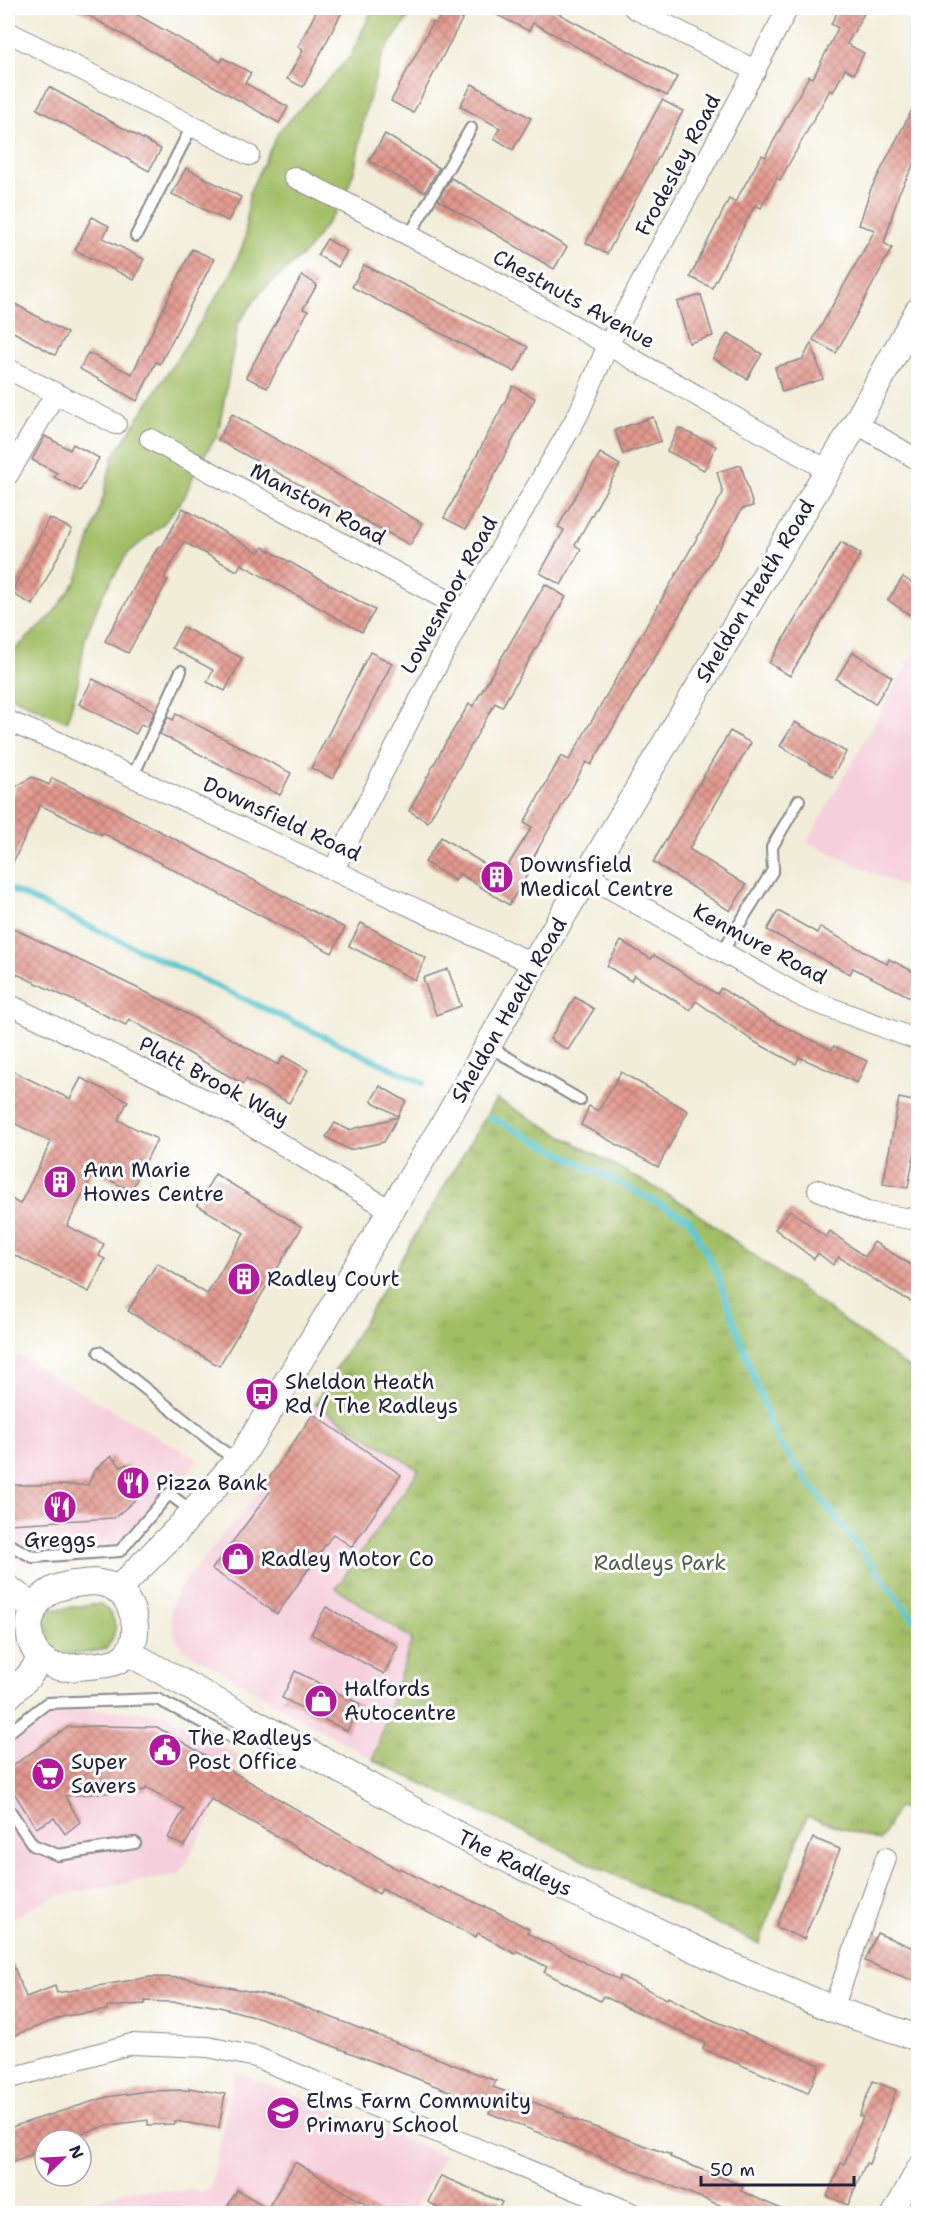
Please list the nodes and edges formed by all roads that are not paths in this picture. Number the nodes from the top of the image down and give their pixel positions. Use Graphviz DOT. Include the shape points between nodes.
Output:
graph roads {
  1 [pos="634,8"];
  2 [pos="788,8"];
  3 [pos="8,32"];
  4 [pos="756,71"];
  5 [pos="192,126"];
  6 [pos="471,128"];
  7 [pos="249,155"];
  8 [pos="294,177"];
  9 [pos="136,236"];
  10 [pos="409,236"];
  11 [pos="918,311"];
  12 [pos="608,345"];
  13 [pos="8,369"];
  14 [pos="55,394"];
  15 [pos="856,423"];
  16 [pos="116,424"];
  17 [pos="150,439"];
  18 [pos="918,460"];
  19 [pos="827,470"];
  20 [pos="8,475"];
  21 [pos="465,610"];
  22 [pos="181,671"];
  23 [pos="8,722"];
  24 [pos="133,776"];
  25 [pos="799,801"];
  26 [pos="333,869"];
  27 [pos="586,875"];
  28 [pos="722,952"];
  29 [pos="534,964"];
  30 [pos="8,1004"];
  31 [pos="918,1040"];
  32 [pos="488,1046"];
  33 [pos="580,1100"];
  34 [pos="818,1190"];
  35 [pos="392,1211"];
  36 [pos="918,1220"];
  37 [pos="99,1352"];
  38 [pos="236,1462"];
  39 [pos="192,1511"];
  40 [pos="8,1544"];
  41 [pos="8,1588"];
  42 [pos="117,1590"];
  43 [pos="34,1608"];
  44 [pos="129,1653"];
  45 [pos="40,1659"];
  46 [pos="8,1696"];
  47 [pos="266,1727"];
  48 [pos="8,1733"];
  49 [pos="8,1808"];
  50 [pos="135,1843"];
  51 [pos="886,1858"];
  52 [pos="833,2009"];
  53 [pos="918,2038"];
  54 [pos="8,2079"];
  55 [pos="918,2166"];
  56 [pos="634,2214"];
  57 [pos="892,2214"];
  1 -- 4 [label="street"];
  2 -- 4 [label="street, Frodesley Road"];
  3 -- 5 [label="street"];
  4 -- 12 [label="street, Frodesley Road"];
  5 -- 7 [label="street"];
  5 -- 9 [label="lane"];
  6 -- 10 [label="lane"];
  8 -- 10 [label="street, Chestnuts Avenue"];
  10 -- 12 [label="street, Chestnuts Avenue"];
  11 -- 15 [label="street, Sheldon Heath Road"];
  12 -- 19 [label="street, Chestnuts Avenue"];
  12 -- 21 [label="street, Lowesmoor Road" via="578,415"];
  13 -- 14 [label="street"];
  14 -- 16 [label="street"];
  14 -- 20 [label="street"];
  15 -- 18 [label="street"];
  15 -- 19 [label="street, Sheldon Heath Road"];
  17 -- 21 [label="street, Manston Road"];
  19 -- 27 [label="street, Sheldon Heath Road"];
  21 -- 26 [label="street, Lowesmoor Road"];
  22 -- 24 [label="lane"];
  23 -- 24 [label="street, Downsfield Road"];
  24 -- 26 [label="street, Downsfield Road"];
  25 -- 28 [label="lane" via="772,846 773,870"];
  26 -- 29 [label="street, Downsfield Road"];
  27 -- 28 [label="street, Kenmure Road"];
  27 -- 29 [label="street, Sheldon Heath Road"];
  28 -- 31 [label="street, Kenmure Road" via="804,998"];
  29 -- 32 [label="street, Sheldon Heath Road"];
  30 -- 35 [label="street, Platt Brook Way" via="220,1107"];
  32 -- 33 [label="lane"];
  32 -- 35 [label="street, Sheldon Heath Road"];
  34 -- 36 [label="street" via="867,1212"];
  35 -- 38 [label="street, Sheldon Heath Road"];
  37 -- 38 [label="lane"];
  38 -- 39 [label="street, Sheldon Heath Road"];
  39 -- 40 [label="lane" via="169,1494 120,1551 33,1557"];
  39 -- 42 [label="street, Sheldon Heath Road"];
  41 -- 43 [label="street"];
  42 -- 43 [label="street" via="103,1584 82,1583 52,1590"];
  42 -- 44 [label="street" via="127,1601 135,1622"];
  43 -- 45 [label="street" via="29,1634"];
  44 -- 45 [label="street" via="112,1663 73,1668 58,1668"];
  44 -- 47 [label="street, The Radleys"];
  45 -- 46 [label="street"];
  47 -- 48 [label="lane" via="248,1738 231,1737 157,1699 68,1701 47,1703"];
  47 -- 52 [label="street, The Radleys" via="469,1840 738,1969"];
  49 -- 50 [label="lane" via="33,1845 58,1856"];
  51 -- 52 [label="street"];
  52 -- 53 [label="street, The Radleys"];
  54 -- 56 [label="street" via="130,2044 208,2047 256,2057"];
  55 -- 57 [label="street"];
}
